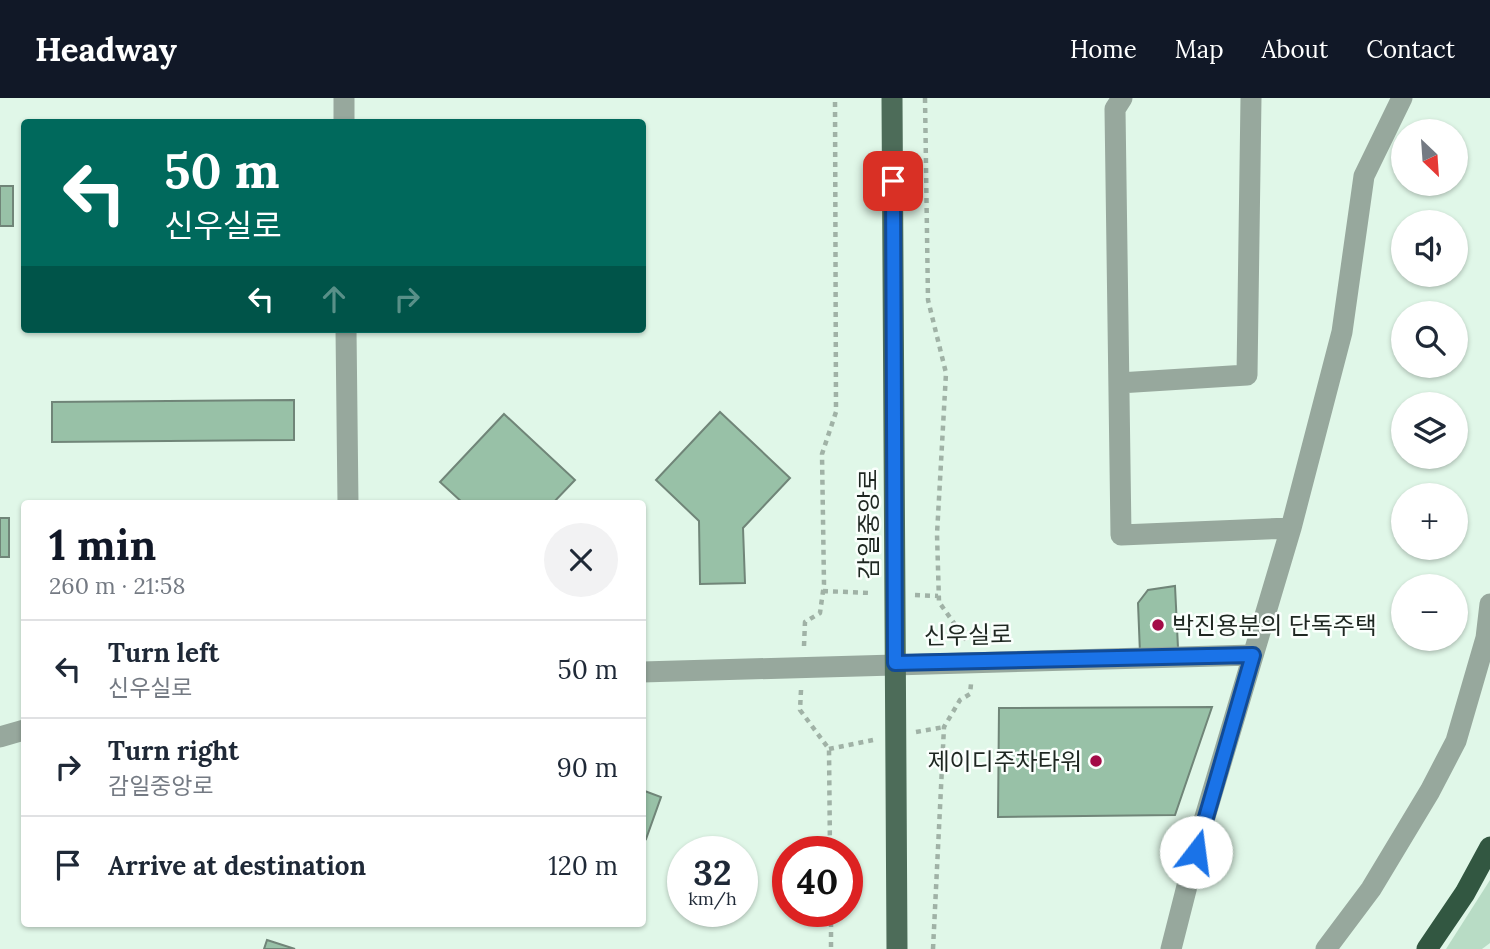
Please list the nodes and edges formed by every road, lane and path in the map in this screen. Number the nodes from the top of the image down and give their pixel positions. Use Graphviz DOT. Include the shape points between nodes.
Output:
graph roads {
  1 [pos="344,98"];
  2 [pos="835,98"];
  3 [pos="892,98"];
  4 [pos="925,98"];
  5 [pos="1122,98"];
  6 [pos="1251,98"];
  7 [pos="1402,98"];
  8 [pos="344,119"];
  9 [pos="346,333"];
  10 [pos="1119,383"];
  11 [pos="348,500"];
  12 [pos="1291,527"];
  13 [pos="1490,604"];
  14 [pos="1253,655"];
  15 [pos="972,661"];
  16 [pos="895,663"];
  17 [pos="803,666"];
  18 [pos="646,671"];
  19 [pos="21,731"];
  20 [pos="0,737"];
  21 [pos="830,836"];
  22 [pos="1490,847"];
  23 [pos="831,927"];
  24 [pos="831,949"];
  25 [pos="897,949"];
  26 [pos="933,949"];
  27 [pos="1171,949"];
  28 [pos="1326,949"];
  29 [pos="1427,949"];
  1 -- 8 [label="street"];
  2 -- 17 [label="path" via="836,412 822,454 822,602 820,613 806,622"];
  3 -- 16 [label="main road, 감일중앙로"];
  4 -- 15 [label="path" via="928,300 946,373 937,534 939,602 973,647"];
  5 -- 10 [label="street" via="1115,108"];
  6 -- 10 [label="street" via="1247,375"];
  7 -- 12 [label="street" via="1364,176 1342,332"];
  9 -- 11 [label="street"];
  10 -- 12 [label="street" via="1121,535"];
  12 -- 14 [label="street"];
  13 -- 28 [label="street" via="1486,638 1456,741 1371,889"];
  14 -- 15 [label="street, 신우실로"];
  14 -- 27 [label="street"];
  15 -- 16 [label="street, 신우실로"];
  15 -- 26 [label="path" via="970,694 960,700 944,727"];
  16 -- 17 [label="street, 신우실로"];
  16 -- 25 [label="main road, 감일중앙로"];
  17 -- 18 [label="street, 신우실로"];
  17 -- 21 [label="path" via="800,710 829,749"];
  19 -- 20 [label="street"];
  22 -- 29 [label="highway"];
  23 -- 24 [label="path"];
}
